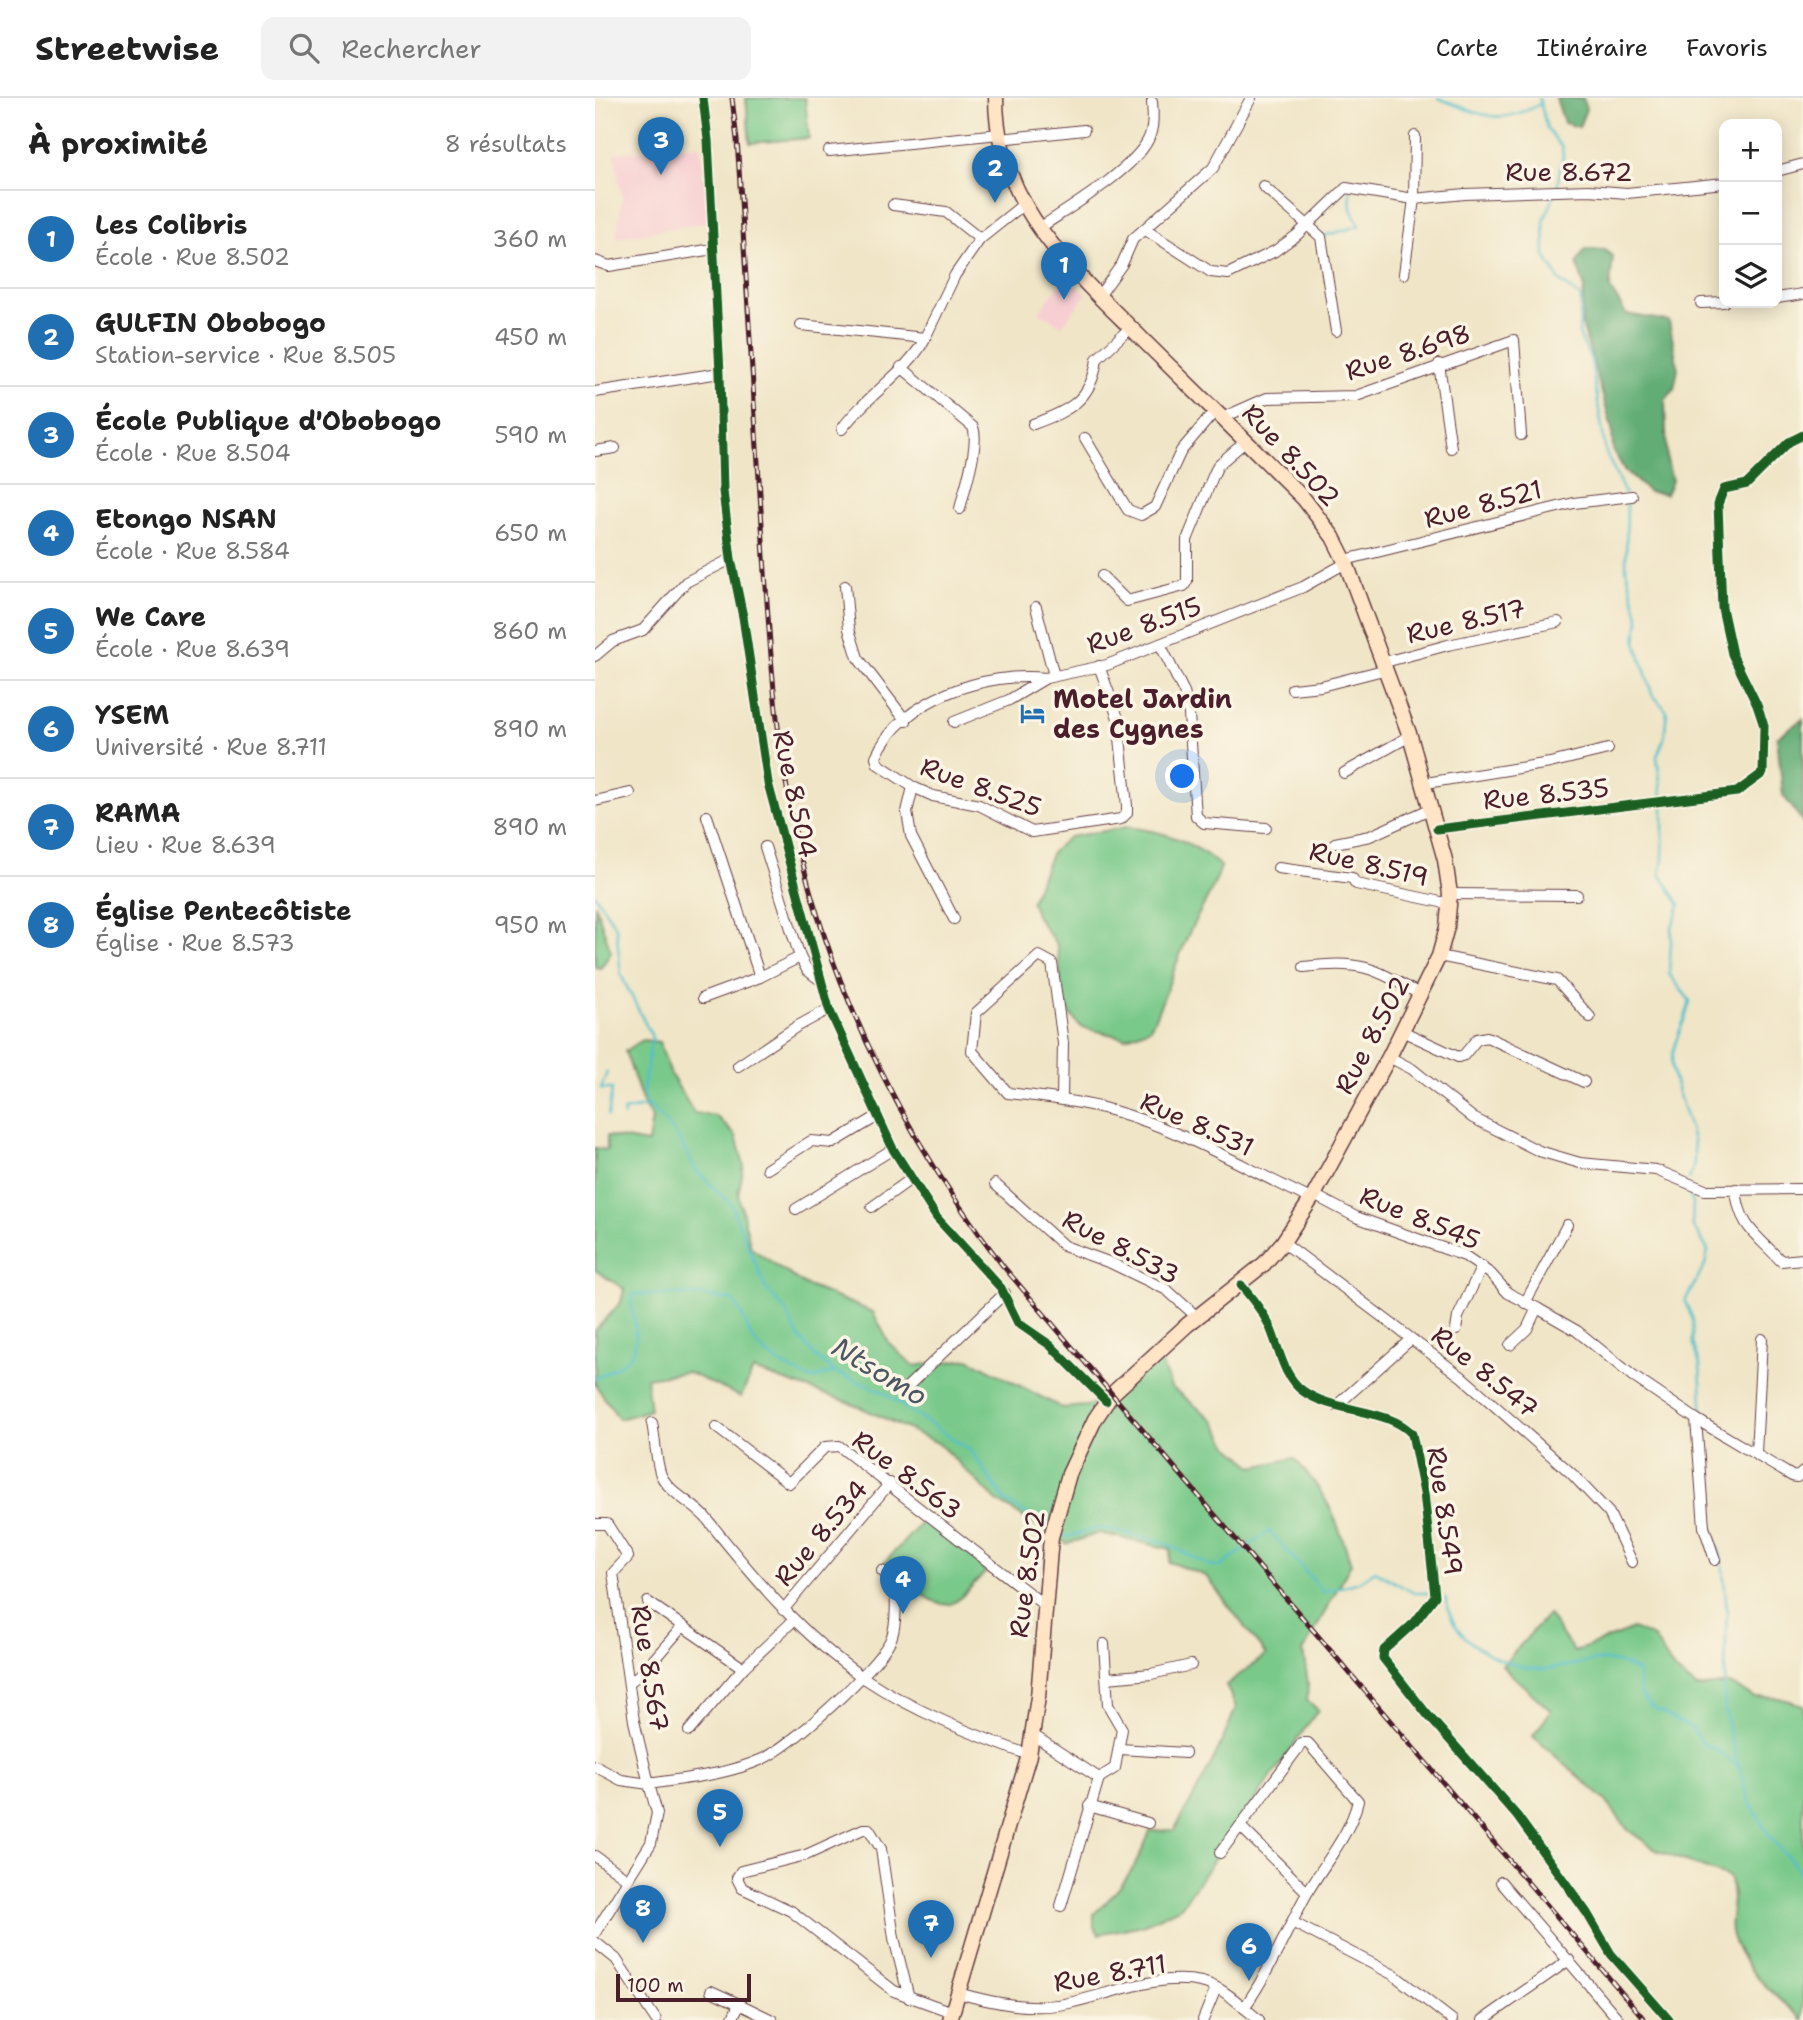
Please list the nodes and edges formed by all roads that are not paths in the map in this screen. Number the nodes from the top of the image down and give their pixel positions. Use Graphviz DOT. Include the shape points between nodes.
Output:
graph roads {
  1 [pos="703,98"];
  2 [pos="996,98"];
  3 [pos="1251,98"];
  4 [pos="1152,102"];
  5 [pos="1084,130"];
  6 [pos="1415,136"];
  7 [pos="1000,137"];
  8 [pos="829,151"];
  9 [pos="1803,164"];
  10 [pos="1782,170"];
  11 [pos="1719,184"];
  12 [pos="1263,186"];
  13 [pos="1414,199"];
  14 [pos="1024,204"];
  15 [pos="893,205"];
  16 [pos="1307,225"];
  17 [pos="1041,227"];
  18 [pos="1143,229"];
  19 [pos="981,239"];
  20 [pos="713,249"];
  21 [pos="595,261"];
  22 [pos="1404,274"];
  23 [pos="1803,294"];
  24 [pos="1099,296"];
  25 [pos="1782,297"];
  26 [pos="1719,302"];
  27 [pos="1701,303"];
  28 [pos="801,325"];
  29 [pos="1131,327"];
  30 [pos="1336,331"];
  31 [pos="925,338"];
  32 [pos="1439,364"];
  33 [pos="901,367"];
  34 [pos="720,373"];
  35 [pos="595,392"];
  36 [pos="1219,414"];
  37 [pos="1033,424"];
  38 [pos="842,429"];
  39 [pos="1521,435"];
  40 [pos="1803,435"];
  41 [pos="1084,438"];
  42 [pos="1246,441"];
  43 [pos="615,448"];
  44 [pos="1451,448"];
  45 [pos="595,451"];
  46 [pos="1632,496"];
  47 [pos="960,509"];
  48 [pos="730,559"];
  49 [pos="1345,562"];
  50 [pos="1102,576"];
  51 [pos="845,586"];
  52 [pos="1036,607"];
  53 [pos="1558,622"];
  54 [pos="1160,644"];
  55 [pos="595,656"];
  56 [pos="1100,666"];
  57 [pos="1386,666"];
  58 [pos="1050,677"];
  59 [pos="1292,689"];
  60 [pos="906,721"];
  61 [pos="954,722"];
  62 [pos="1410,736"];
  63 [pos="1608,749"];
  64 [pos="1344,774"];
  65 [pos="1426,783"];
  66 [pos="913,787"];
  67 [pos="630,793"];
  68 [pos="595,801"];
  69 [pos="1432,808"];
  70 [pos="707,816"];
  71 [pos="1266,828"];
  72 [pos="1437,829"];
  73 [pos="1335,842"];
  74 [pos="765,847"];
  75 [pos="1278,868"];
  76 [pos="1577,895"];
  77 [pos="1450,899"];
  78 [pos="954,919"];
  79 [pos="800,957"];
  80 [pos="1440,957"];
  81 [pos="1304,968"];
  82 [pos="760,977"];
  83 [pos="821,981"];
  84 [pos="1421,995"];
  85 [pos="703,998"];
  86 [pos="829,1009"];
  87 [pos="1590,1017"];
  88 [pos="1402,1031"];
  89 [pos="1389,1056"];
  90 [pos="738,1066"];
  91 [pos="1584,1082"];
  92 [pos="1062,1098"];
  93 [pos="878,1116"];
  94 [pos="893,1149"];
  95 [pos="767,1169"];
  96 [pos="911,1179"];
  97 [pos="995,1184"];
  98 [pos="1736,1189"];
  99 [pos="1803,1189"];
  100 [pos="1313,1197"];
  101 [pos="872,1207"];
  102 [pos="796,1209"];
  103 [pos="1567,1225"];
  104 [pos="1283,1242"];
  105 [pos="1803,1259"];
  106 [pos="1482,1266"];
  107 [pos="1241,1285"];
  108 [pos="1005,1293"];
  109 [pos="1525,1303"];
  110 [pos="1537,1308"];
  111 [pos="1197,1317"];
  112 [pos="1456,1330"];
  113 [pos="1411,1339"];
  114 [pos="1762,1339"];
  115 [pos="1510,1345"];
  116 [pos="904,1390"];
  117 [pos="1106,1401"];
  118 [pos="1336,1406"];
  119 [pos="1696,1419"];
  120 [pos="652,1423"];
  121 [pos="716,1427"];
  122 [pos="1756,1453"];
  123 [pos="1803,1472"];
  124 [pos="890,1483"];
  125 [pos="595,1524"];
  126 [pos="1715,1560"];
  127 [pos="1632,1562"];
  128 [pos="882,1571"];
  129 [pos="647,1602"];
  130 [pos="1044,1605"];
  131 [pos="783,1609"];
  132 [pos="794,1620"];
  133 [pos="683,1626"];
  134 [pos="1104,1644"];
  135 [pos="1191,1665"];
  136 [pos="743,1668"];
  137 [pos="863,1677"];
  138 [pos="1107,1678"];
  139 [pos="631,1681"];
  140 [pos="689,1731"];
  141 [pos="1033,1735"];
  142 [pos="1120,1749"];
  143 [pos="1185,1753"];
  144 [pos="1029,1755"];
  145 [pos="595,1766"];
  146 [pos="1099,1778"];
  147 [pos="649,1784"];
  148 [pos="1089,1807"];
  149 [pos="1148,1823"];
  150 [pos="1240,1826"];
  151 [pos="1220,1853"];
  152 [pos="595,1856"];
  153 [pos="627,1879"];
  154 [pos="1501,1882"];
  155 [pos="1307,1892"];
  156 [pos="1061,1906"];
  157 [pos="1292,1922"];
  158 [pos="595,1933"];
  159 [pos="595,1942"];
  160 [pos="1569,1961"];
  161 [pos="1216,1988"];
  162 [pos="711,1992"];
  163 [pos="958,1993"];
  164 [pos="909,1998"];
  165 [pos="739,2004"];
  166 [pos="1244,2008"];
  167 [pos="951,2016"];
  168 [pos="656,2020"];
  169 [pos="732,2020"];
  170 [pos="772,2020"];
  171 [pos="1203,2020"];
  172 [pos="1259,2020"];
  173 [pos="1452,2020"];
  174 [pos="1483,2020"];
  175 [pos="1619,2020"];
  176 [pos="1669,2020"];
  1 -- 20 [label="street, Rue 8.504"];
  2 -- 7 [label="main road, Rue 8.502"];
  3 -- 18 [label="street" via="1213,168"];
  4 -- 17 [label="street" via="1148,141 1101,186"];
  5 -- 7 [label="street"];
  6 -- 13 [label="street"];
  7 -- 8 [label="street"];
  7 -- 14 [label="main road, Rue 8.502"];
  9 -- 10 [label="street"];
  11 -- 13 [label="street, Rue 8.672" via="1627,193 1589,190"];
  12 -- 16 [label="street, Rue 8.698"];
  13 -- 16 [label="street, Rue 8.672" via="1346,188"];
  13 -- 22 [label="street"];
  14 -- 17 [label="main road, Rue 8.502"];
  14 -- 19 [label="street"];
  15 -- 19 [label="street" via="946,212"];
  16 -- 18 [label="street" via="1275,251 1222,274 1211,272"];
  16 -- 30 [label="street, Rue 8.698" via="1321,237"];
  17 -- 24 [label="main road, Rue 8.502"];
  18 -- 24 [label="street"];
  19 -- 31 [label="street" via="955,275"];
  20 -- 21 [label="street" via="622,265"];
  20 -- 34 [label="street, Rue 8.504"];
  23 -- 25 [label="street"];
  24 -- 29 [label="main road, Rue 8.502"];
  26 -- 27 [label="street"];
  28 -- 31 [label="street"];
  29 -- 36 [label="main road, Rue 8.502"];
  29 -- 37 [label="street" via="1097,359 1095,380 1067,411"];
  31 -- 33 [label="street"];
  32 -- 36 [label="street, Rue 8.698" via="1356,396 1267,398"];
  32 -- 39 [label="street, Rue 8.698" via="1514,340"];
  32 -- 44 [label="street"];
  33 -- 38 [label="street" via="859,406"];
  33 -- 47 [label="street" via="973,427 975,438"];
  34 -- 35 [label="street"];
  34 -- 48 [label="street, Rue 8.504"];
  36 -- 41 [label="street" via="1181,451 1155,507 1141,515 1128,509"];
  36 -- 42 [label="main road, Rue 8.502"];
  40 -- 72 [label="street, Rue 8.535" via="1768,460 1747,484 1724,489 1718,503 1722,608 1732,654 1764,726 1763,773 1737,792"];
  42 -- 49 [label="main road, Rue 8.502" via="1304,499 1333,537"];
  42 -- 50 [label="street" via="1218,465 1187,540 1184,586 1127,601"];
  43 -- 45 [label="street"];
  46 -- 49 [label="street, Rue 8.521" via="1574,503"];
  48 -- 55 [label="street" via="686,582 643,630 613,641"];
  48 -- 83 [label="street, Rue 8.504" via="768,783"];
  49 -- 54 [label="street, Rue 8.515" via="1303,587"];
  49 -- 57 [label="main road, Rue 8.502"];
  51 -- 60 [label="street" via="857,658"];
  52 -- 58 [label="street"];
  53 -- 57 [label="street, Rue 8.517" via="1448,645"];
  54 -- 56 [label="street, Rue 8.515"];
  54 -- 71 [label="street" via="1184,692 1189,714 1196,816 1204,823"];
  56 -- 58 [label="street, Rue 8.515"];
  56 -- 66 [label="street, Rue 8.525" via="1118,718 1127,806 1121,819 1032,832 979,805"];
  57 -- 59 [label="street" via="1321,686"];
  57 -- 62 [label="main road, Rue 8.502"];
  58 -- 60 [label="street, Rue 8.525" via="1007,677 970,686 934,698"];
  58 -- 61 [label="street, Rue 8.515"];
  60 -- 66 [label="street, Rue 8.525" via="876,757 878,764"];
  62 -- 64 [label="street"];
  62 -- 65 [label="main road, Rue 8.502"];
  63 -- 65 [label="street"];
  65 -- 69 [label="main road, Rue 8.502"];
  66 -- 78 [label="street" via="907,812 911,836"];
  67 -- 68 [label="street"];
  69 -- 72 [label="main road, Rue 8.502"];
  69 -- 73 [label="street" via="1370,836"];
  70 -- 82 [label="street"];
  72 -- 77 [label="main road, Rue 8.502"];
  74 -- 79 [label="street"];
  75 -- 77 [label="street, Rue 8.519"];
  76 -- 77 [label="street, Rue 8.519"];
  77 -- 80 [label="main road, Rue 8.502"];
  79 -- 82 [label="street"];
  79 -- 83 [label="street"];
  80 -- 84 [label="main road, Rue 8.502"];
  80 -- 87 [label="street" via="1557,980"];
  81 -- 84 [label="street" via="1359,964"];
  82 -- 85 [label="street"];
  83 -- 86 [label="street, Rue 8.504"];
  84 -- 88 [label="main road, Rue 8.502"];
  86 -- 90 [label="street"];
  86 -- 93 [label="street, Rue 8.504"];
  88 -- 89 [label="main road, Rue 8.502"];
  88 -- 91 [label="street" via="1458,1057 1477,1039 1487,1037"];
  89 -- 98 [label="street" via="1473,1118 1539,1151 1580,1163 1670,1174 1705,1189"];
  89 -- 100 [label="main road, Rue 8.502"];
  92 -- 92 [label="street, Rue 8.531" via="1063,1043 1052,963 1039,956 977,1013 972,1051 1008,1093"];
  92 -- 100 [label="street, Rue 8.531" via="1116,1111"];
  93 -- 94 [label="street, Rue 8.504"];
  93 -- 95 [label="street" via="833,1143 811,1141"];
  94 -- 96 [label="street, Rue 8.504"];
  94 -- 102 [label="street"];
  96 -- 101 [label="street"];
  96 -- 108 [label="street, Rue 8.504" via="937,1218"];
  97 -- 111 [label="street, Rue 8.533" via="1064,1246 1167,1290"];
  98 -- 99 [label="street"];
  98 -- 105 [label="street" via="1744,1222 1781,1261"];
  100 -- 104 [label="main road, Rue 8.502"];
  100 -- 106 [label="street, Rue 8.545"];
  103 -- 109 [label="street"];
  104 -- 107 [label="main road, Rue 8.502"];
  104 -- 113 [label="street, Rue 8.547"];
  106 -- 109 [label="street, Rue 8.545" via="1508,1293"];
  106 -- 112 [label="street"];
  107 -- 111 [label="main road, Rue 8.502"];
  107 -- 118 [label="street, Rue 8.549" via="1269,1325 1289,1376 1308,1394"];
  108 -- 116 [label="street"];
  108 -- 117 [label="street, Rue 8.504" via="1018,1323 1050,1345"];
  109 -- 110 [label="street, Rue 8.545"];
  110 -- 115 [label="street" via="1527,1329"];
  110 -- 119 [label="street, Rue 8.545" via="1577,1331"];
  111 -- 117 [label="main road, Rue 8.502"];
  113 -- 118 [label="street"];
  113 -- 127 [label="street, Rue 8.547" via="1462,1377 1571,1473 1609,1513"];
  114 -- 122 [label="street"];
  117 -- 130 [label="main road, Rue 8.502" via="1069,1474 1051,1537"];
  118 -- 176 [label="street, Rue 8.549" via="1399,1423 1412,1434 1436,1586 1432,1603 1384,1650 1390,1671 1517,1816 1611,1954"];
  119 -- 122 [label="street, Rue 8.545"];
  119 -- 126 [label="street" via="1704,1527"];
  120 -- 131 [label="street" via="664,1481 706,1517"];
  121 -- 124 [label="street, Rue 8.563" via="789,1483 832,1445"];
  122 -- 123 [label="street, Rue 8.545" via="1791,1476"];
  124 -- 130 [label="street, Rue 8.563"];
  124 -- 131 [label="street, Rue 8.534"];
  125 -- 139 [label="street, Rue 8.567" via="607,1524 628,1557 613,1573"];
  128 -- 137 [label="street" via="895,1582 891,1636"];
  129 -- 133 [label="street"];
  130 -- 141 [label="main road, Rue 8.502"];
  131 -- 132 [label="street"];
  132 -- 136 [label="street"];
  132 -- 137 [label="street"];
  133 -- 136 [label="street"];
  133 -- 139 [label="street"];
  134 -- 138 [label="street"];
  135 -- 138 [label="street"];
  136 -- 140 [label="street"];
  137 -- 144 [label="street" via="932,1716"];
  137 -- 147 [label="street" via="784,1747 759,1761"];
  138 -- 142 [label="street" via="1108,1705 1122,1729"];
  139 -- 147 [label="street, Rue 8.567" via="634,1721"];
  141 -- 144 [label="main road, Rue 8.502"];
  141 -- 146 [label="street"];
  142 -- 143 [label="street"];
  142 -- 146 [label="street" via="1115,1768"];
  144 -- 163 [label="main road, Rue 8.502"];
  145 -- 147 [label="street" via="621,1780"];
  146 -- 148 [label="street"];
  147 -- 153 [label="street, Rue 8.567" via="657,1827"];
  148 -- 149 [label="street"];
  148 -- 156 [label="street"];
  150 -- 151 [label="street"];
  150 -- 155 [label="street"];
  150 -- 155 [label="street" via="1298,1746 1308,1743 1358,1801 1341,1842"];
  152 -- 153 [label="street"];
  153 -- 158 [label="street, Rue 8.567"];
  154 -- 160 [label="street"];
  155 -- 157 [label="street"];
  157 -- 166 [label="street" via="1271,1968"];
  157 -- 173 [label="street" via="1394,1975"];
  159 -- 168 [label="street" via="616,1959"];
  160 -- 174 [label="street"];
  160 -- 175 [label="street"];
  161 -- 163 [label="street, Rue 8.711" via="1168,1981 1050,2006 990,2002"];
  161 -- 166 [label="street, Rue 8.711"];
  161 -- 171 [label="street"];
  162 -- 165 [label="street"];
  163 -- 167 [label="main road, Rue 8.502"];
  164 -- 164 [label="street" via="874,1978 791,1911 742,1888 737,1878 741,1871 806,1855 869,1829 881,1849 894,1938"];
  164 -- 167 [label="street"];
  165 -- 169 [label="street"];
  165 -- 170 [label="street"];
  166 -- 172 [label="street, Rue 8.711"];
}
